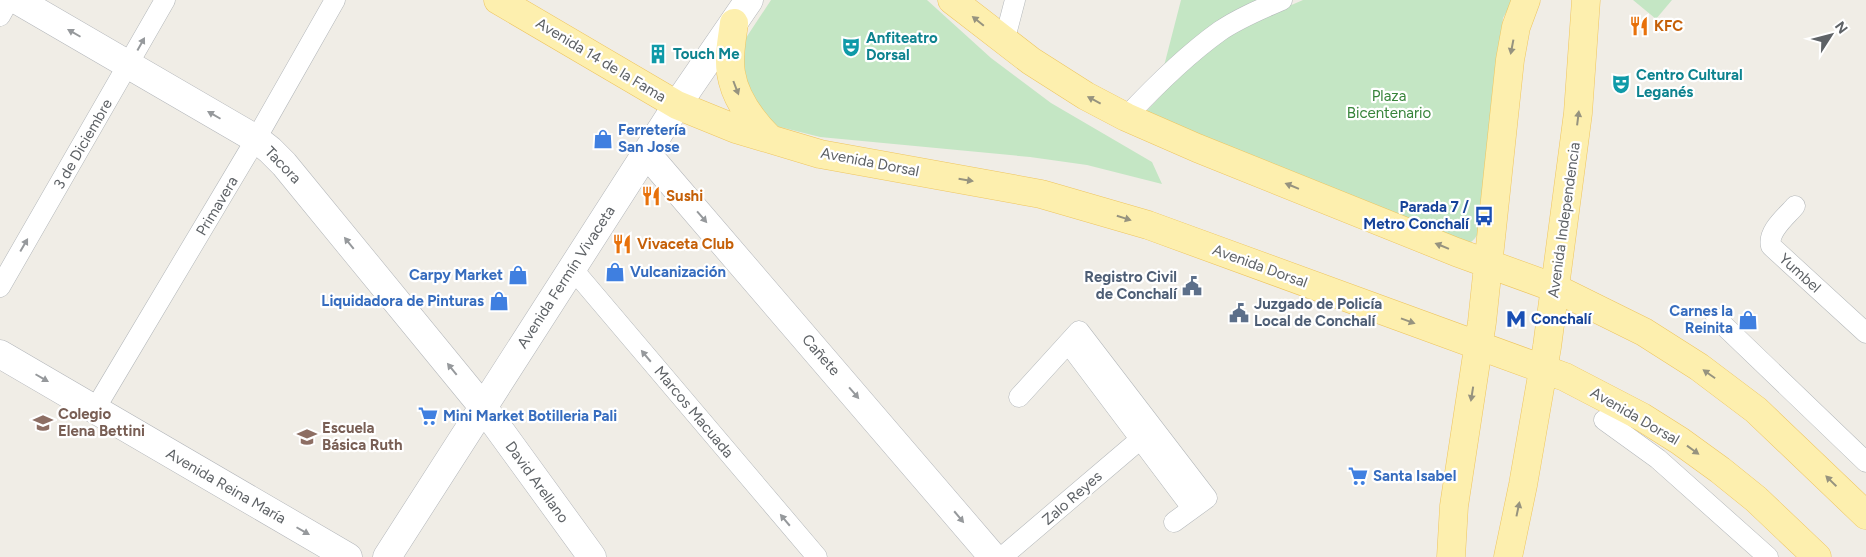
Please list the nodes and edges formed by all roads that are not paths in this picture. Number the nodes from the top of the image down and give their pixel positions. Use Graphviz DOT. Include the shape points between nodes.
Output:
graph roads {
  1 [pos="9,0"];
  2 [pos="17,0"];
  3 [pos="165,0"];
  4 [pos="335,0"];
  5 [pos="498,0"];
  6 [pos="749,0"];
  7 [pos="952,0"];
  8 [pos="1015,0"];
  9 [pos="1282,0"];
  10 [pos="1526,0"];
  11 [pos="1586,0"];
  12 [pos="0,16"];
  13 [pos="734,23"];
  14 [pos="1004,42"];
  15 [pos="129,65"];
  16 [pos="677,105"];
  17 [pos="1126,117"];
  18 [pos="256,139"];
  19 [pos="770,139"];
  20 [pos="647,154"];
  21 [pos="1795,206"];
  22 [pos="1488,264"];
  23 [pos="571,268"];
  24 [pos="0,287"];
  25 [pos="1555,288"];
  26 [pos="1716,318"];
  27 [pos="1866,333"];
  28 [pos="1479,346"];
  29 [pos="0,354"];
  30 [pos="1543,368"];
  31 [pos="1019,397"];
  32 [pos="483,406"];
  33 [pos="95,409"];
  34 [pos="1604,420"];
  35 [pos="1147,433"];
  36 [pos="1866,462"];
  37 [pos="1866,515"];
  38 [pos="1174,522"];
  39 [pos="1786,527"];
  40 [pos="1763,555"];
  41 [pos="348,557"];
  42 [pos="386,557"];
  43 [pos="592,557"];
  44 [pos="817,557"];
  45 [pos="993,557"];
  46 [pos="1002,557"];
  47 [pos="1452,557"];
  48 [pos="1508,557"];
  49 [pos="1817,557"];
  1 -- 12 [label="street"];
  15 -- 2 [label="street, Tacora, one-way"];
  15 -- 3 [label="street, 3 de Diciembre, one-way"];
  4 -- 18 [label="street, Primavera"];
  5 -- 16 [label="main road, Avenida 14 de la Fama"];
  6 -- 13 [label="street, Avenida Fermín Vivaceta"];
  14 -- 7 [label="main road, one-way"];
  8 -- 14 [label="street"];
  9 -- 17 [label="street" via="1215,35 1165,77"];
  10 -- 22 [label="main road, one-way" via="1516,27 1510,60"];
  25 -- 11 [label="main road, Avenida Independencia, one-way" via="1578,113"];
  13 -- 16 [label="street, Avenida Fermín Vivaceta"];
  13 -- 19 [label="main road, one-way" via="730,56 733,83 748,112"];
  17 -- 14 [label="main road, one-way" via="1058,79"];
  18 -- 15 [label="street, Tacora, one-way"];
  24 -- 15 [label="street, 3 de Diciembre, one-way"];
  16 -- 19 [label="main road, Avenida Dorsal"];
  16 -- 20 [label="street, Avenida Fermín Vivaceta"];
  22 -- 17 [label="main road, one-way"];
  32 -- 18 [label="street, Tacora, one-way" via="284,164"];
  18 -- 33 [label="street, Primavera"];
  19 -- 28 [label="main road, Avenida Dorsal, one-way" via="820,154 1041,194 1148,225"];
  20 -- 23 [label="street, Avenida Fermín Vivaceta"];
  20 -- 45 [label="street, Cañete, one-way"];
  21 -- 27 [label="street, Yumbel" via="1772,234 1771,246"];
  22 -- 25 [label="main road"];
  22 -- 28 [label="main road"];
  23 -- 32 [label="street, Avenida Fermín Vivaceta"];
  44 -- 23 [label="street, Marcos Macuada, one-way"];
  25 -- 30 [label="main road, Avenida Independencia"];
  37 -- 25 [label="main road, one-way" via="1785,436 1726,386 1644,332"];
  26 -- 36 [label="street"];
  28 -- 30 [label="main road, Avenida Dorsal"];
  28 -- 47 [label="main road, one-way" via="1457,479"];
  29 -- 33 [label="street, Avenida Reina María, one-way"];
  30 -- 39 [label="main road, Avenida Dorsal, one-way" via="1603,395 1680,441 1720,470"];
  48 -- 30 [label="main road, Avenida Independencia, one-way"];
  31 -- 35 [label="street" via="1079,331"];
  32 -- 42 [label="street, Avenida Fermín Vivaceta"];
  32 -- 43 [label="street, David Arellano"];
  33 -- 41 [label="street, Avenida Reina María, one-way"];
  34 -- 40 [label="street, Avenida Dorsal" via="1658,460"];
  35 -- 38 [label="street" via="1207,498"];
  35 -- 46 [label="street, Zalo Reyes"];
  39 -- 40 [label="street"];
  39 -- 49 [label="main road, Avenida Dorsal"];
}
